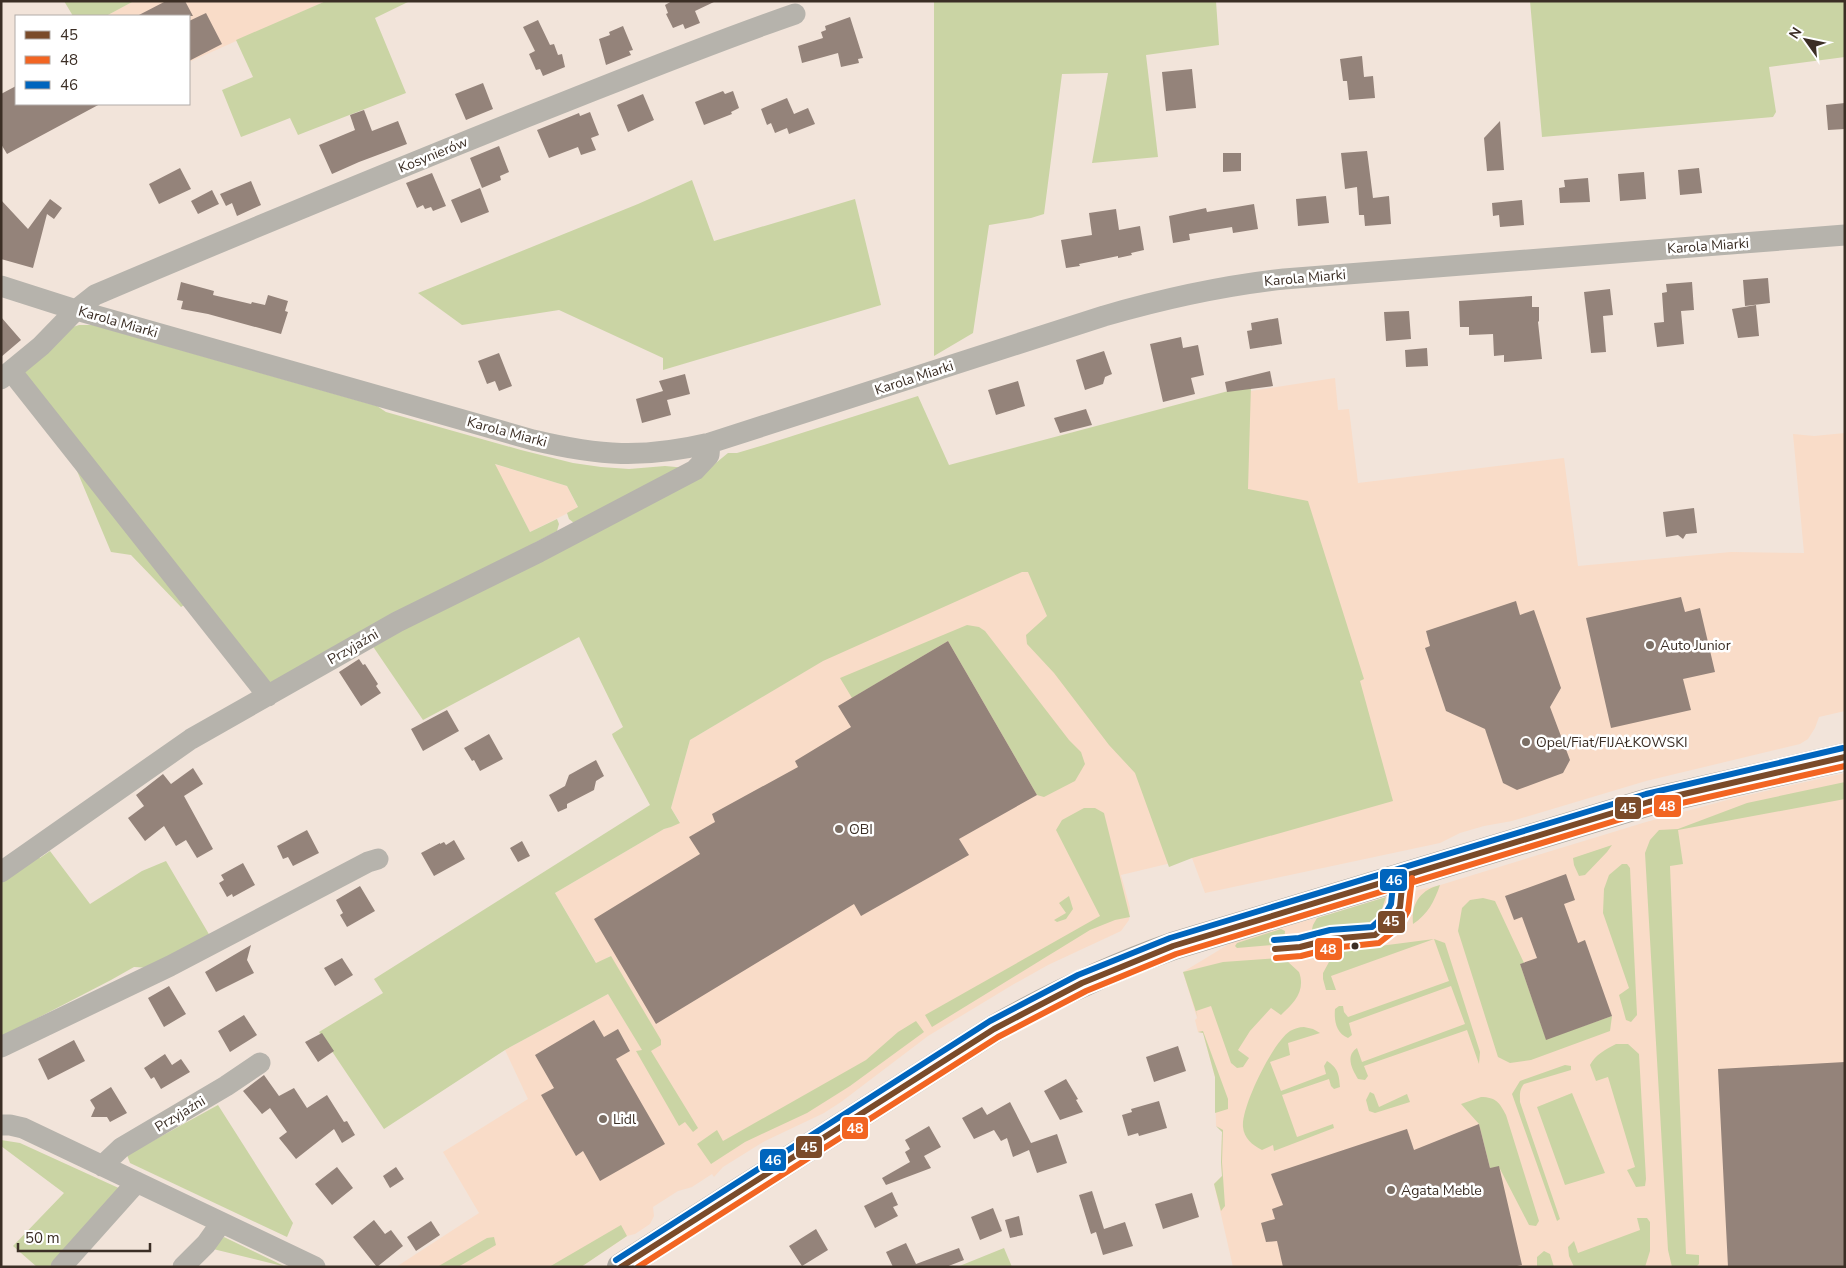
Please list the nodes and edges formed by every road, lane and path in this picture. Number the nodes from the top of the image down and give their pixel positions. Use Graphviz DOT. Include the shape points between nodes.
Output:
graph roads {
  1 [pos="796,14"];
  2 [pos="1845,235"];
  3 [pos="1,286"];
  4 [pos="76,310"];
  5 [pos="6,375"];
  6 [pos="710,443"];
  7 [pos="268,696"];
  8 [pos="1845,757"];
  9 [pos="378,859"];
  10 [pos="1,872"];
  11 [pos="1,1047"];
  12 [pos="260,1063"];
  13 [pos="1,1125"];
  14 [pos="102,1166"];
  15 [pos="137,1182"];
  16 [pos="222,1223"];
  17 [pos="61,1267"];
  18 [pos="183,1267"];
  19 [pos="315,1267"];
  20 [pos="621,1267"];
  1 -- 4 [label="street, Kosynierów" via="700,48 319,201 95,296"];
  2 -- 6 [label="street, Karola Miarki" via="1284,279 1213,288 1104,316"];
  3 -- 4 [label="street, Karola Miarki"];
  4 -- 5 [label="street, Kosynierów" via="41,346"];
  4 -- 6 [label="street, Karola Miarki" via="484,427 570,448 637,454"];
  5 -- 7 [label="street"];
  6 -- 7 [label="street, Przyjaźni" via="709,455 696,470 397,622"];
  7 -- 10 [label="street, Przyjaźni" via="191,738"];
  8 -- 20 [label="main road" via="1631,808 1173,946 1112,969 994,1029"];
  9 -- 11 [label="street" via="170,966"];
  12 -- 14 [label="street, Przyjaźni" via="121,1148"];
  13 -- 14 [label="street" via="23,1128"];
  14 -- 15 [label="street"];
  15 -- 16 [label="street"];
  15 -- 17 [label="street"];
  16 -- 18 [label="street"];
  16 -- 19 [label="street"];
}
